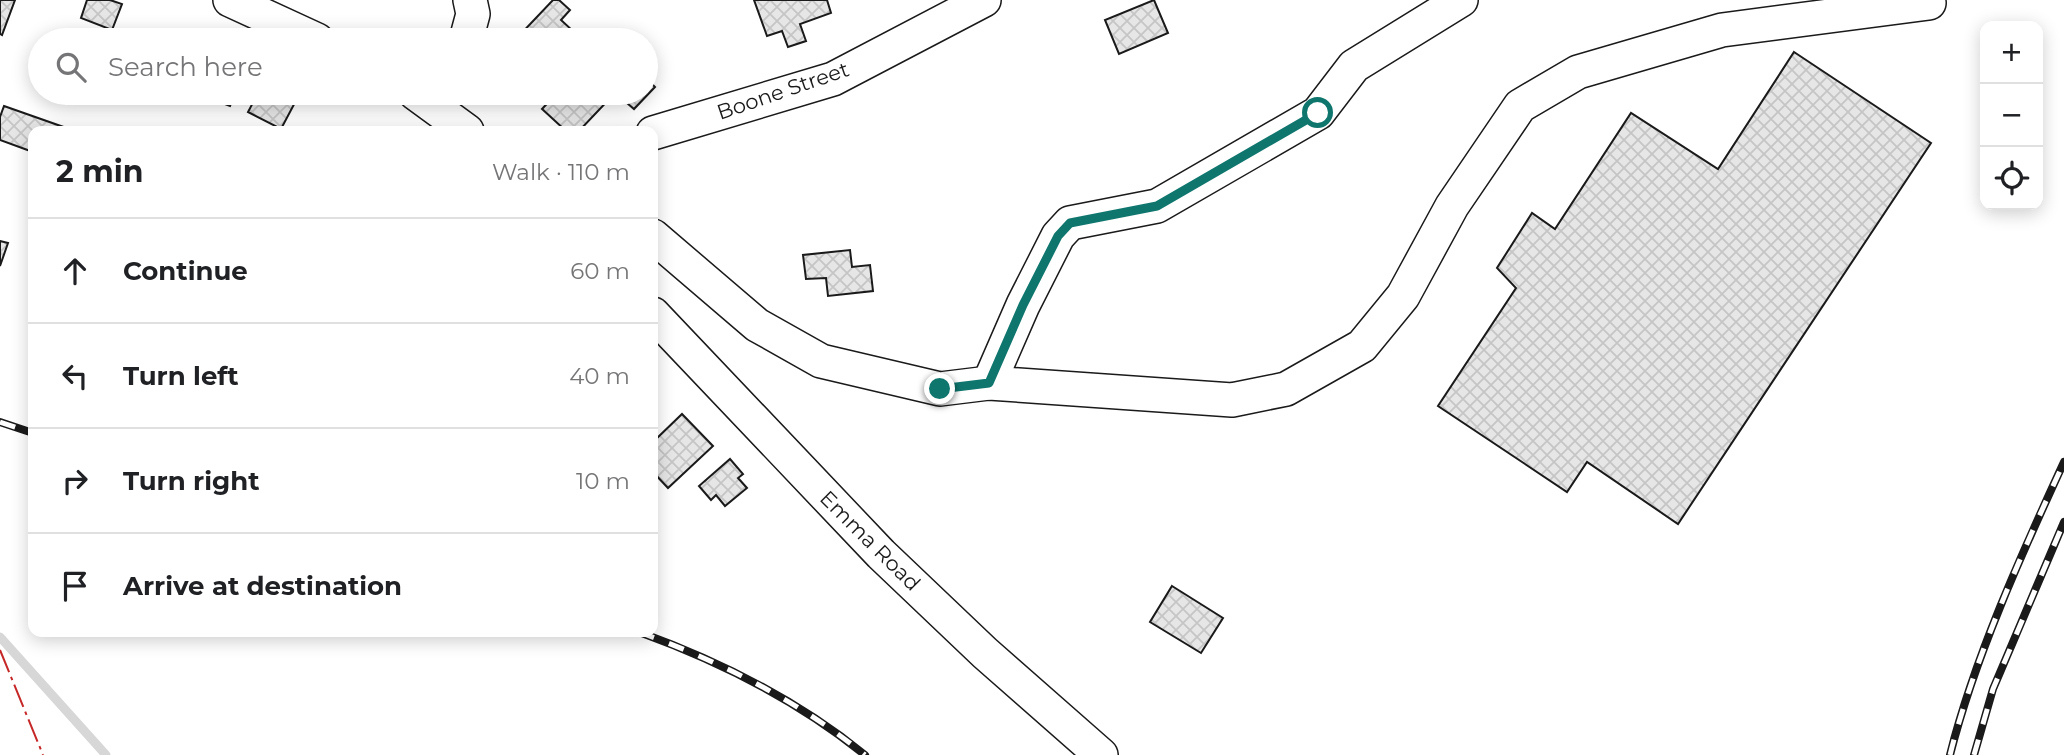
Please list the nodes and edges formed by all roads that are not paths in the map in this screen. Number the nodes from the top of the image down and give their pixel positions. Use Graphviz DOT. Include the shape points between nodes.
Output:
graph roads {
  1 [pos="230,0"];
  2 [pos="470,0"];
  3 [pos="984,0"];
  4 [pos="1461,0"];
  5 [pos="1929,3"];
  6 [pos="291,28"];
  7 [pos="469,28"];
  8 [pos="436,105"];
  9 [pos="461,126"];
  10 [pos="658,132"];
  11 [pos="658,240"];
  12 [pos="658,319"];
  13 [pos="989,383"];
  14 [pos="1101,755"];
  1 -- 6 [label="street"];
  2 -- 7 [label="street"];
  3 -- 10 [label="street, Boone Street" via="833,79"];
  4 -- 13 [label="street" via="1354,66 1318,113 1157,206 1070,223 1034,282"];
  5 -- 13 [label="street" via="1722,30 1578,72 1520,106 1452,206 1404,296 1362,346 1286,389 1233,400"];
  8 -- 9 [label="street"];
  11 -- 13 [label="street" via="757,325 821,361 940,389"];
  12 -- 14 [label="street, Emma Road" via="881,555"];
}
